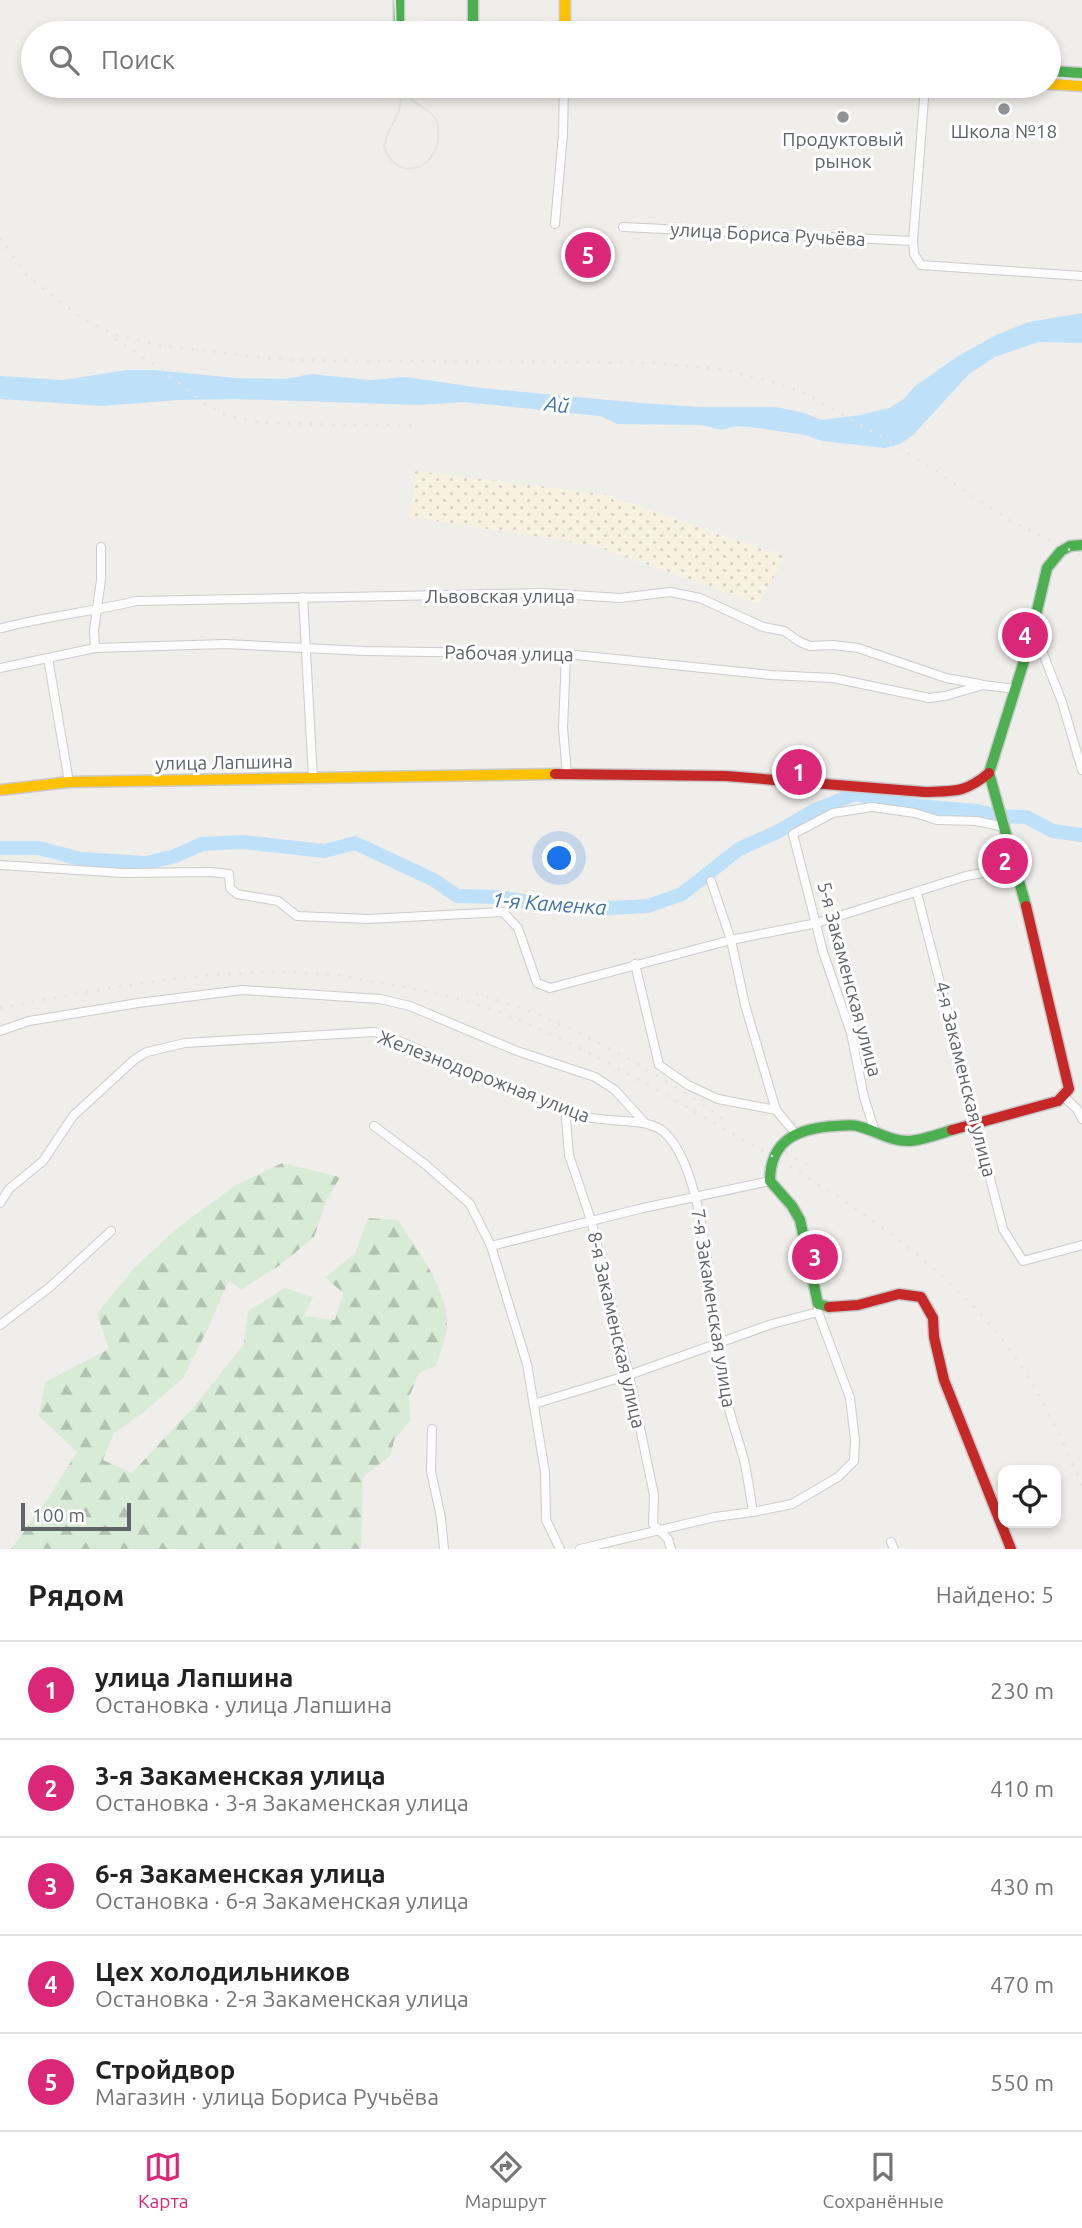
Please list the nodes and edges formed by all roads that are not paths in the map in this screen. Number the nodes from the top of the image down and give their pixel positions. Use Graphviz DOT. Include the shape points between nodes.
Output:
graph roads {
  1 [pos="399,0"];
  2 [pos="473,0"];
  3 [pos="565,0"];
  4 [pos="399,21"];
  5 [pos="473,21"];
  6 [pos="565,21"];
  7 [pos="1061,72"];
  8 [pos="1082,73"];
  9 [pos="1061,85"];
  10 [pos="1082,86"];
  11 [pos="564,98"];
  12 [pos="924,98"];
  13 [pos="555,224"];
  14 [pos="623,228"];
  15 [pos="913,241"];
  16 [pos="1082,276"];
  17 [pos="1082,545"];
  18 [pos="101,547"];
  19 [pos="303,597"];
  20 [pos="98,610"];
  21 [pos="2,628"];
  22 [pos="1033,628"];
  23 [pos="95,648"];
  24 [pos="304,649"];
  25 [pos="566,654"];
  26 [pos="48,658"];
  27 [pos="0,668"];
  28 [pos="983,685"];
  29 [pos="1015,689"];
  30 [pos="1080,758"];
  31 [pos="1082,770"];
  32 [pos="989,773"];
  33 [pos="567,774"];
  34 [pos="313,778"];
  35 [pos="69,782"];
  36 [pos="0,790"];
  37 [pos="1006,827"];
  38 [pos="0,865"];
  39 [pos="1017,867"];
  40 [pos="711,881"];
  41 [pos="917,893"];
  42 [pos="817,923"];
  43 [pos="731,940"];
  44 [pos="635,964"];
  45 [pos="0,1031"];
  46 [pos="1064,1097"];
  47 [pos="565,1107"];
  48 [pos="776,1110"];
  49 [pos="1082,1119"];
  50 [pos="644,1122"];
  51 [pos="976,1124"];
  52 [pos="374,1126"];
  53 [pos="874,1132"];
  54 [pos="796,1134"];
  55 [pos="771,1181"];
  56 [pos="696,1198"];
  57 [pos="0,1203"];
  58 [pos="591,1220"];
  59 [pos="111,1231"];
  60 [pos="1082,1245"];
  61 [pos="491,1246"];
  62 [pos="818,1308"];
  63 [pos="0,1325"];
  64 [pos="716,1345"];
  65 [pos="629,1375"];
  66 [pos="534,1404"];
  67 [pos="432,1429"];
  68 [pos="753,1512"];
  69 [pos="658,1531"];
  70 [pos="444,1549"];
  71 [pos="560,1549"];
  72 [pos="580,1549"];
  73 [pos="671,1549"];
  74 [pos="1011,1549"];
  1 -- 4 [label="street"];
  2 -- 5 [label="street"];
  3 -- 6 [label="street"];
  7 -- 8 [label="street"];
  9 -- 10 [label="street"];
  11 -- 13 [label="street"];
  12 -- 15 [label="street"];
  14 -- 15 [label="street, улица Бориса Ручьёва"];
  15 -- 16 [label="street" via="921,265"];
  17 -- 22 [label="street" via="1066,546 1053,558"];
  18 -- 20 [label="street"];
  19 -- 20 [label="street, Львовская улица" via="135,601"];
  19 -- 24 [label="street"];
  19 -- 28 [label="street, Львовская улица" via="542,593 621,598 670,592 700,598 810,646 858,648 946,678"];
  20 -- 21 [label="street, Львовская улица" via="62,613"];
  20 -- 23 [label="street"];
  22 -- 29 [label="street"];
  22 -- 30 [label="street"];
  23 -- 24 [label="street, Рабочая улица" via="225,644"];
  23 -- 26 [label="street, Рабочая улица"];
  24 -- 25 [label="street, Рабочая улица"];
  24 -- 34 [label="street"];
  25 -- 28 [label="street, Рабочая улица" via="834,678 929,698"];
  25 -- 33 [label="street" via="563,728"];
  26 -- 27 [label="street, Рабочая улица"];
  26 -- 35 [label="street"];
  28 -- 29 [label="street, Рабочая улица"];
  29 -- 32 [label="street"];
  30 -- 31 [label="street"];
  32 -- 33 [label="street, улица Лапшина" via="972,787 956,792 726,776"];
  32 -- 37 [label="street"];
  33 -- 34 [label="street, улица Лапшина"];
  34 -- 35 [label="street, улица Лапшина"];
  35 -- 36 [label="street, улица Лапшина"];
  37 -- 39 [label="street"];
  37 -- 42 [label="street, 5-я Закаменская улица" via="872,807 834,813 793,834"];
  38 -- 44 [label="street" via="124,873 229,873 230,888 237,894 278,901 297,916 368,919 503,912 518,928 537,983 550,988"];
  39 -- 41 [label="street" via="967,876"];
  39 -- 46 [label="street" via="1068,1081"];
  40 -- 43 [label="street"];
  41 -- 42 [label="street"];
  41 -- 51 [label="street, 4-я Закаменская улица"];
  42 -- 43 [label="street"];
  42 -- 53 [label="street, 5-я Закаменская улица" via="851,1033"];
  43 -- 44 [label="street"];
  43 -- 48 [label="street"];
  44 -- 48 [label="street" via="659,1065 718,1099"];
  45 -- 50 [label="street, Железнодорожная улица" via="97,1009 242,990 380,999 410,1006 517,1051 595,1077 615,1090"];
  46 -- 49 [label="street"];
  46 -- 51 [label="street"];
  47 -- 50 [label="street, Железнодорожная улица" via="601,1121"];
  47 -- 57 [label="street, Железнодорожная улица" via="374,1032 199,1042 147,1052 135,1059 73,1116 43,1161 9,1189"];
  47 -- 58 [label="street, 8-я Закаменская улица" via="569,1155"];
  48 -- 54 [label="street"];
  50 -- 56 [label="street, 7-я Закаменская улица" via="675,1143"];
  51 -- 53 [label="street" via="911,1140"];
  51 -- 60 [label="street, 4-я Закаменская улица" via="1003,1229 1023,1261"];
  52 -- 61 [label="street" via="470,1204"];
  53 -- 54 [label="street" via="855,1125 813,1127"];
  54 -- 55 [label="street" via="787,1138 774,1157"];
  55 -- 56 [label="street"];
  55 -- 62 [label="street" via="800,1220"];
  56 -- 58 [label="street"];
  56 -- 64 [label="street, 7-я Закаменская улица"];
  58 -- 61 [label="street"];
  58 -- 65 [label="street, 8-я Закаменская улица"];
  59 -- 63 [label="street"];
  61 -- 66 [label="street" via="527,1364"];
  62 -- 64 [label="street"];
  62 -- 68 [label="street" via="850,1398 854,1461 838,1477 792,1504"];
  62 -- 74 [label="street" via="899,1294 921,1297 933,1318 944,1380"];
  64 -- 65 [label="street"];
  64 -- 68 [label="street, 7-я Закаменская улица"];
  65 -- 66 [label="street"];
  65 -- 69 [label="street, 8-я Закаменская улица" via="654,1495 653,1524"];
  66 -- 71 [label="street" via="545,1472 546,1520"];
  67 -- 70 [label="street" via="431,1471"];
  68 -- 69 [label="street"];
  69 -- 72 [label="street"];
  69 -- 73 [label="street, 8-я Закаменская улица"];
}
